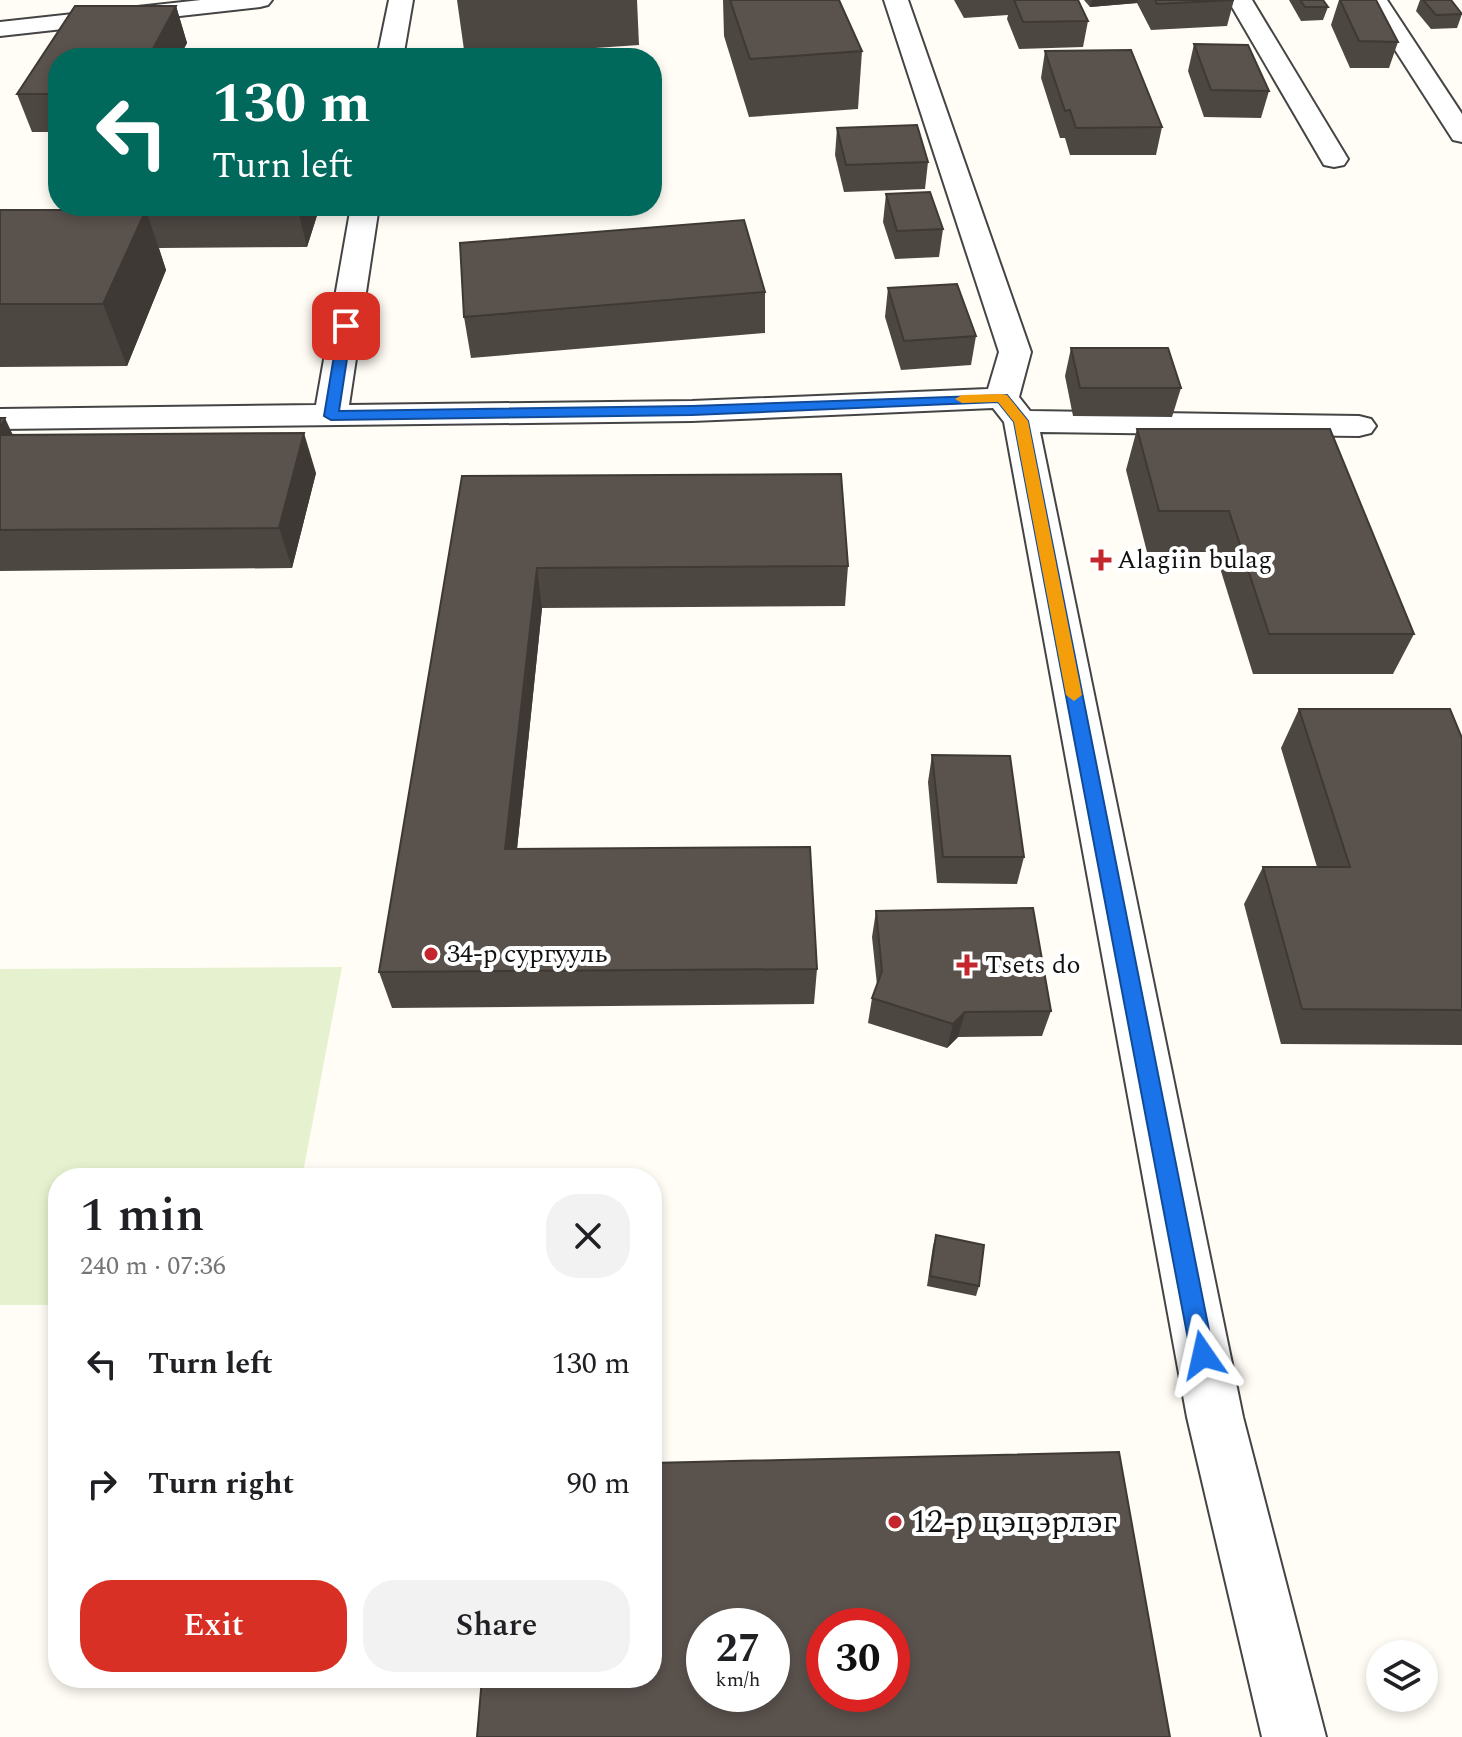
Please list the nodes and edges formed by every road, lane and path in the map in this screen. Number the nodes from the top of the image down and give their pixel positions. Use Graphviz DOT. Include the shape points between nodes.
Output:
graph roads {
  1 [pos="260,0"];
  2 [pos="398,0"];
  3 [pos="896,0"];
  4 [pos="1240,0"];
  5 [pos="1375,0"];
  6 [pos="215,3"];
  7 [pos="0,30"];
  8 [pos="391,48"];
  9 [pos="1462,134"];
  10 [pos="1334,159"];
  11 [pos="363,216"];
  12 [pos="1012,409"];
  13 [pos="331,416"];
  14 [pos="0,419"];
  15 [pos="1359,426"];
  16 [pos="1294,1737"];
  1 -- 6 [label="street"];
  2 -- 8 [label="street"];
  3 -- 12 [label="street" via="1015,352"];
  4 -- 10 [label="street"];
  5 -- 9 [label="street"];
  6 -- 7 [label="street"];
  11 -- 13 [label="street"];
  12 -- 13 [label="street"];
  12 -- 15 [label="street"];
  12 -- 16 [label="street" via="1212,1402"];
  13 -- 14 [label="street"];
}
